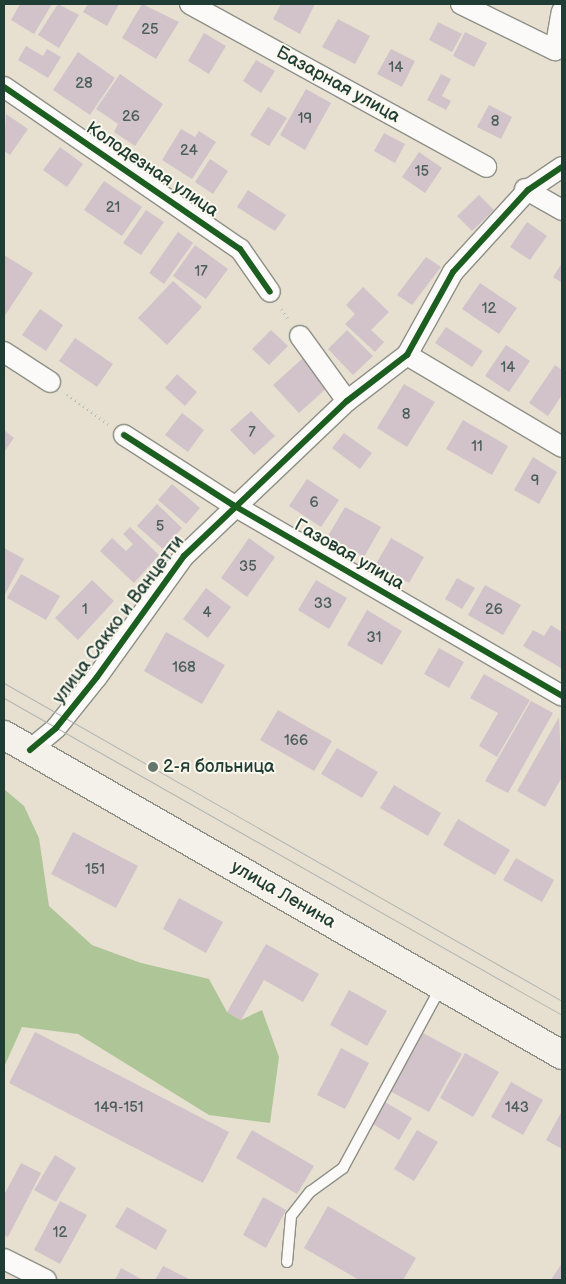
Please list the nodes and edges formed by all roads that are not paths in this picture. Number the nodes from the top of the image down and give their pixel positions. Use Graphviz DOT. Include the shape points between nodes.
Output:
graph roads {
  1 [pos="190,4"];
  2 [pos="461,4"];
  3 [pos="562,12"];
  4 [pos="4,87"];
  5 [pos="486,167"];
  6 [pos="562,167"];
  7 [pos="527,189"];
  8 [pos="562,210"];
  9 [pos="270,292"];
  10 [pos="300,336"];
  11 [pos="4,352"];
  12 [pos="407,355"];
  13 [pos="50,382"];
  14 [pos="347,401"];
  15 [pos="124,435"];
  16 [pos="562,447"];
  17 [pos="233,505"];
  18 [pos="562,696"];
  19 [pos="4,735"];
  20 [pos="30,750"];
  21 [pos="442,986"];
  22 [pos="562,1055"];
  23 [pos="4,1259"];
  24 [pos="287,1262"];
  25 [pos="46,1280"];
  1 -- 5 [label="street, Базарная улица"];
  2 -- 3 [label="street" via="555,50"];
  4 -- 9 [label="street, Колодезная улица" via="240,249"];
  6 -- 7 [label="street, улица Сакко и Ванцетти"];
  7 -- 8 [label="street"];
  7 -- 12 [label="street, улица Сакко и Ванцетти" via="453,272"];
  10 -- 14 [label="street"];
  11 -- 13 [label="street"];
  12 -- 14 [label="street, улица Сакко и Ванцетти"];
  12 -- 16 [label="street"];
  14 -- 17 [label="street, улица Сакко и Ванцетти"];
  15 -- 17 [label="street, Газовая улица"];
  17 -- 18 [label="street, Газовая улица"];
  17 -- 20 [label="street, улица Сакко и Ванцетти" via="184,556 56,728"];
  19 -- 20 [label="main road, улица Ленина"];
  20 -- 21 [label="main road, улица Ленина"];
  21 -- 22 [label="main road, улица Ленина"];
  21 -- 24 [label="lane" via="344,1168 310,1192 291,1216"];
  23 -- 25 [label="street"];
}
